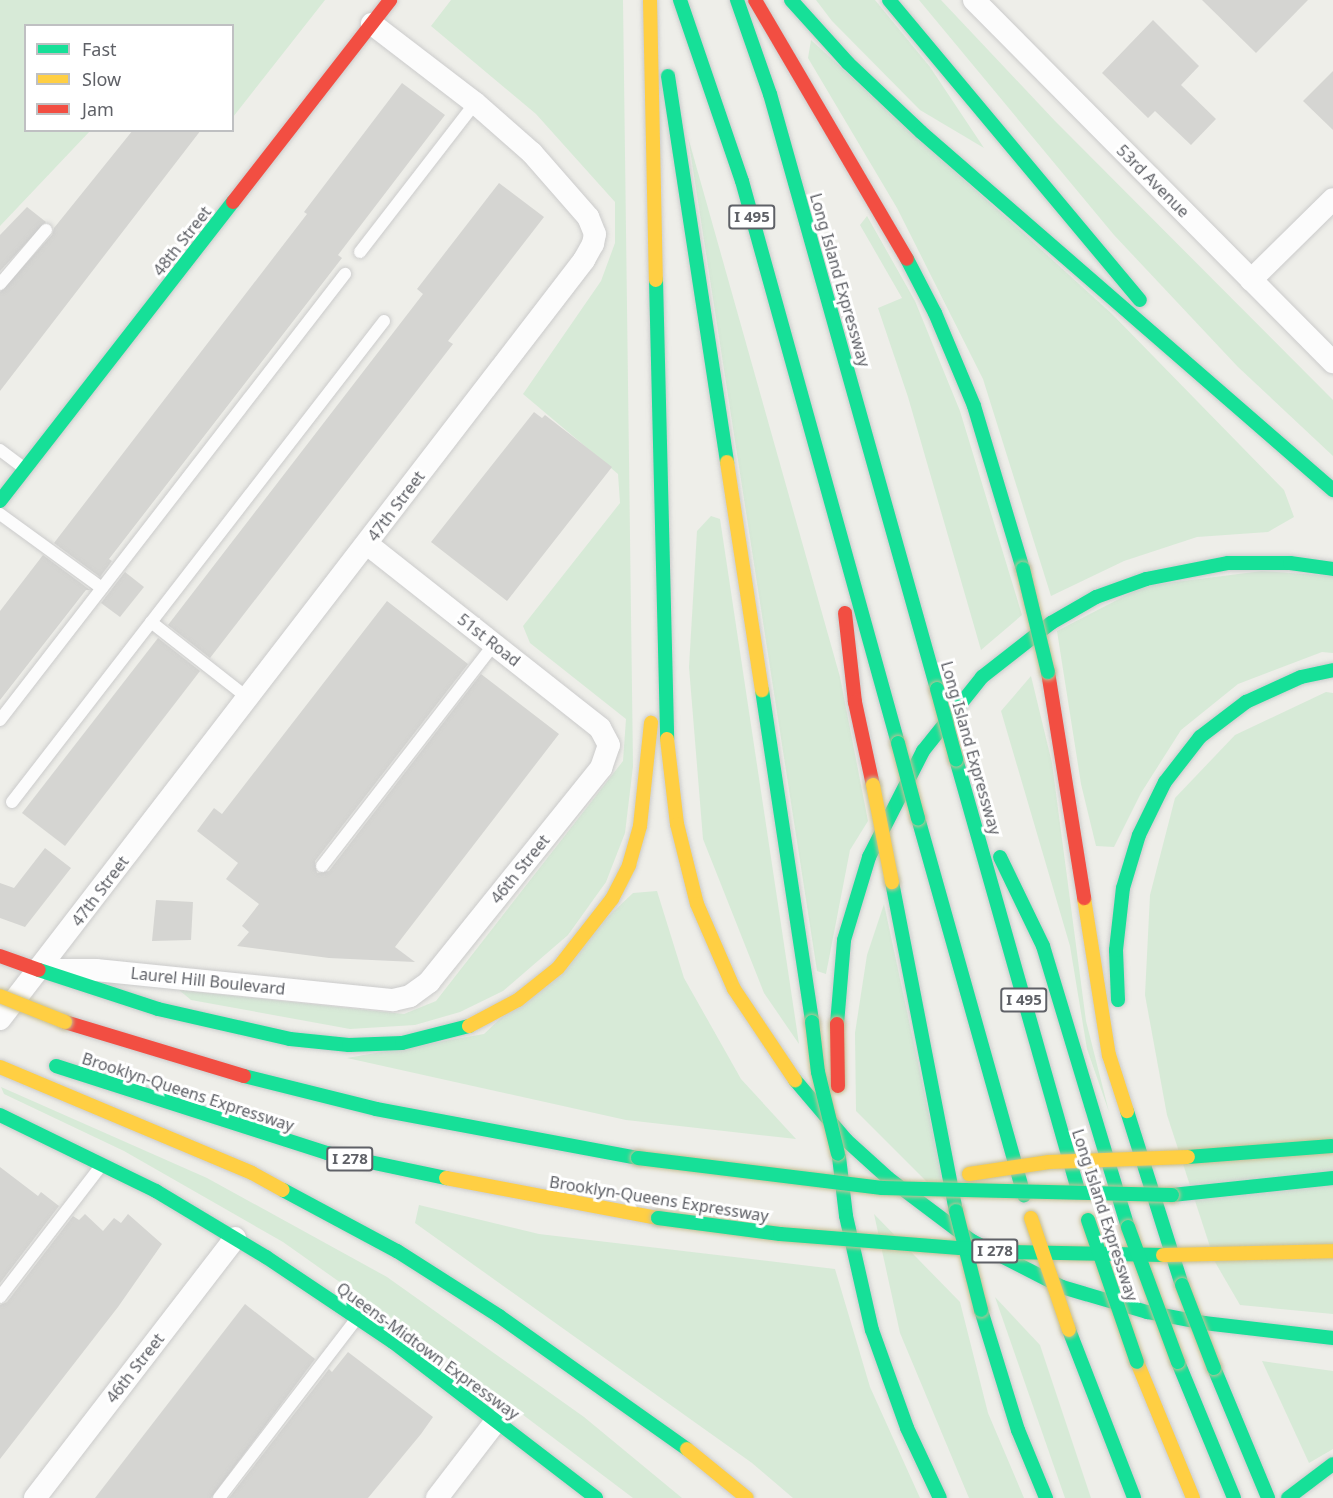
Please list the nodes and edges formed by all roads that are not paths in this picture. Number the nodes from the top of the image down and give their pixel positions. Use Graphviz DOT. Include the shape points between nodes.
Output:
graph roads {
  1 [pos="390,0"];
  2 [pos="650,0"];
  3 [pos="656,0"];
  4 [pos="680,0"];
  5 [pos="738,0"];
  6 [pos="755,0"];
  7 [pos="791,0"];
  8 [pos="889,0"];
  9 [pos="974,0"];
  10 [pos="372,24"];
  11 [pos="475,103"];
  12 [pos="1333,199"];
  13 [pos="45,231"];
  14 [pos="360,252"];
  15 [pos="345,274"];
  16 [pos="1251,280"];
  17 [pos="0,284"];
  18 [pos="384,321"];
  19 [pos="1333,362"];
  20 [pos="1216,387"];
  21 [pos="0,450"];
  22 [pos="25,469"];
  23 [pos="1333,490"];
  24 [pos="0,501"];
  25 [pos="832,510"];
  26 [pos="0,514"];
  27 [pos="367,544"];
  28 [pos="1333,569"];
  29 [pos="102,588"];
  30 [pos="151,622"];
  31 [pos="494,644"];
  32 [pos="663,653"];
  33 [pos="1333,670"];
  34 [pos="248,698"];
  35 [pos="0,720"];
  36 [pos="607,739"];
  37 [pos="962,780"];
  38 [pos="12,802"];
  39 [pos="322,866"];
  40 [pos="0,956"];
  41 [pos="39,970"];
  42 [pos="417,993"];
  43 [pos="0,996"];
  44 [pos="1118,1013"];
  45 [pos="0,1019"];
  46 [pos="1126,1061"];
  47 [pos="46,1063"];
  48 [pos="0,1067"];
  49 [pos="0,1115"];
  50 [pos="1333,1145"];
  51 [pos="1138,1148"];
  52 [pos="838,1154"];
  53 [pos="103,1164"];
  54 [pos="1333,1178"];
  55 [pos="882,1188"];
  56 [pos="1172,1195"];
  57 [pos="1287,1198"];
  58 [pos="235,1238"];
  59 [pos="1333,1251"];
  60 [pos="0,1297"];
  61 [pos="357,1317"];
  62 [pos="1333,1338"];
  63 [pos="600,1389"];
  64 [pos="496,1421"];
  65 [pos="663,1450"];
  66 [pos="1333,1464"];
  67 [pos="1265,1492"];
  68 [pos="35,1498"];
  69 [pos="219,1498"];
  70 [pos="437,1498"];
  71 [pos="596,1498"];
  72 [pos="747,1498"];
  73 [pos="940,1498"];
  74 [pos="1046,1498"];
  75 [pos="1134,1498"];
  76 [pos="1193,1498"];
  77 [pos="1234,1498"];
  78 [pos="1288,1498"];
  1 -- 10 [label="main road, 48th Street"];
  2 -- 32 [label="main road"];
  3 -- 52 [label="main road, bridge" via="818,1072"];
  4 -- 25 [label="main road, I 495" via="741,181"];
  5 -- 37 [label="main road, Long Island Expressway / I 495, bridge" via="770,94"];
  6 -- 51 [label="main road, bridge" via="888,222 935,313 974,406 1023,569 1048,672 1108,1056"];
  7 -- 20 [label="main road" via="891,105"];
  8 -- 20 [label="main road"];
  9 -- 16 [label="street, 53rd Avenue"];
  10 -- 11 [label="street, 47th Street"];
  10 -- 22 [label="main road, 48th Street"];
  11 -- 14 [label="lane"];
  11 -- 27 [label="street, 47th Street" via="517,139 570,194 593,226 593,244"];
  12 -- 16 [label="street"];
  13 -- 17 [label="lane"];
  15 -- 29 [label="lane"];
  16 -- 19 [label="street, 53rd Avenue"];
  18 -- 30 [label="lane"];
  20 -- 23 [label="main road"];
  21 -- 22 [label="lane"];
  22 -- 24 [label="main road, 48th Street"];
  25 -- 74 [label="main road, bridge" via="855,702 956,1211 1018,1430"];
  25 -- 75 [label="main road, I 495, bridge" via="1031,1218 1069,1330"];
  26 -- 29 [label="lane"];
  27 -- 31 [label="street, 51st Road"];
  27 -- 34 [label="street, 47th Street"];
  28 -- 52 [label="main road, bridge" via="1290,563 1228,563 1146,579 1096,597 1051,623 982,677 923,751 869,857 844,940 837,1024"];
  29 -- 35 [label="lane"];
  30 -- 34 [label="lane"];
  30 -- 38 [label="lane"];
  31 -- 36 [label="street, 51st Road" via="594,722"];
  31 -- 39 [label="lane"];
  32 -- 41 [label="main road" via="640,825 621,881 600,919 558,968 518,1000 476,1024 402,1043 349,1046 290,1039 158,1009"];
  32 -- 62 [label="main road" via="671,786 697,903 734,989 757,1028 803,1092 846,1140 888,1178 972,1241 1062,1287 1204,1323"];
  33 -- 44 [label="main road" via="1301,677 1246,702 1200,737 1165,782 1138,835 1123,888 1116,950"];
  34 -- 41 [label="street, 47th Street"];
  36 -- 42 [label="street, 46th Street" via="609,751 601,768"];
  37 -- 76 [label="main road, Long Island Expressway / I 495, bridge" via="1088,1220 1137,1362"];
  37 -- 77 [label="main road, bridge" via="1043,946 1128,1227"];
  40 -- 41 [label="main road, Laurel Hill Boulevard"];
  41 -- 42 [label="street, Laurel Hill Boulevard" via="96,970 393,1000"];
  41 -- 45 [label="street, 47th Street"];
  43 -- 55 [label="main road, Brooklyn-Queens Expressway, bridge" via="65,1022 240,1076 376,1109 638,1158"];
  46 -- 51 [label="main road"];
  47 -- 59 [label="main road, Brooklyn-Queens Expressway / I 278, bridge" via="327,1153 658,1218 780,1234 1010,1252 1210,1256"];
  48 -- 63 [label="main road" via="212,1155 348,1223 482,1304"];
  49 -- 53 [label="main road"];
  50 -- 55 [label="main road, bridge" via="1192,1157 1049,1162"];
  51 -- 67 [label="main road, bridge" via="1182,1285"];
  52 -- 73 [label="main road" via="846,1216 875,1340 907,1428"];
  53 -- 58 [label="main road"];
  53 -- 60 [label="lane"];
  54 -- 56 [label="main road, Brooklyn-Queens Expressway"];
  55 -- 56 [label="main road, Brooklyn-Queens Expressway, bridge"];
  56 -- 57 [label="main road, Brooklyn-Queens Expressway"];
  58 -- 61 [label="main road, Queens-Midtown Expressway"];
  58 -- 68 [label="street, 46th Street"];
  61 -- 64 [label="main road, Queens-Midtown Expressway"];
  61 -- 69 [label="lane"];
  63 -- 65 [label="main road"];
  63 -- 72 [label="main road" via="668,1433"];
  64 -- 70 [label="street"];
  64 -- 71 [label="main road, Queens-Midtown Expressway"];
  66 -- 78 [label="main road"];
}
